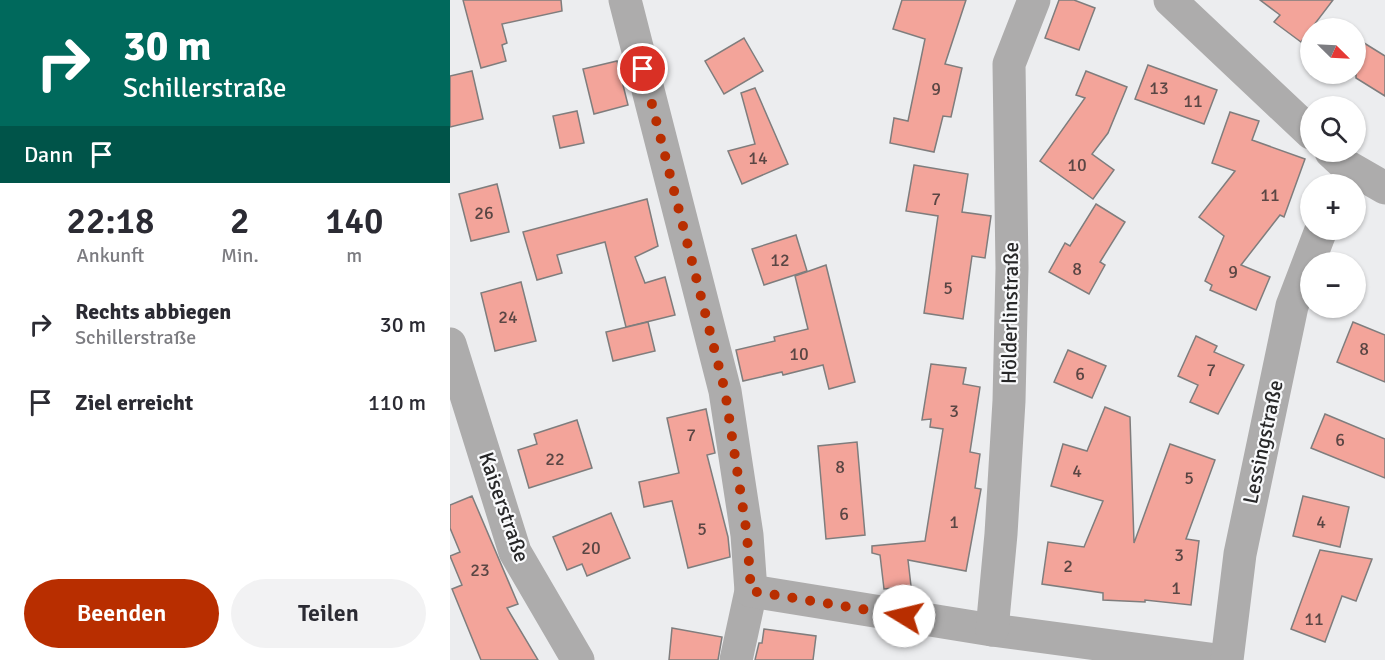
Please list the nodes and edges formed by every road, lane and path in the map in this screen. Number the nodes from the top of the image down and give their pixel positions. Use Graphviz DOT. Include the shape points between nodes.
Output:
graph roads {
  1 [pos="625,0"];
  2 [pos="1034,0"];
  3 [pos="1170,0"];
  4 [pos="1300,123"];
  5 [pos="1338,167"];
  6 [pos="1385,189"];
  7 [pos="1317,240"];
  8 [pos="450,344"];
  9 [pos="751,591"];
  10 [pos="992,630"];
  11 [pos="578,660"];
  12 [pos="736,660"];
  13 [pos="1217,660"];
  14 [pos="1227,660"];
  1 -- 9 [label="street" via="725,391 747,535"];
  2 -- 10 [label="street, Hölderlinstraße" via="1009,64 1009,401"];
  3 -- 4 [label="street"];
  5 -- 6 [label="street"];
  7 -- 14 [label="street, Lessingstraße" via="1292,306 1240,554"];
  8 -- 11 [label="street, Kaiserstraße" via="515,552"];
  9 -- 10 [label="street"];
  9 -- 12 [label="street"];
  10 -- 13 [label="street"];
}
